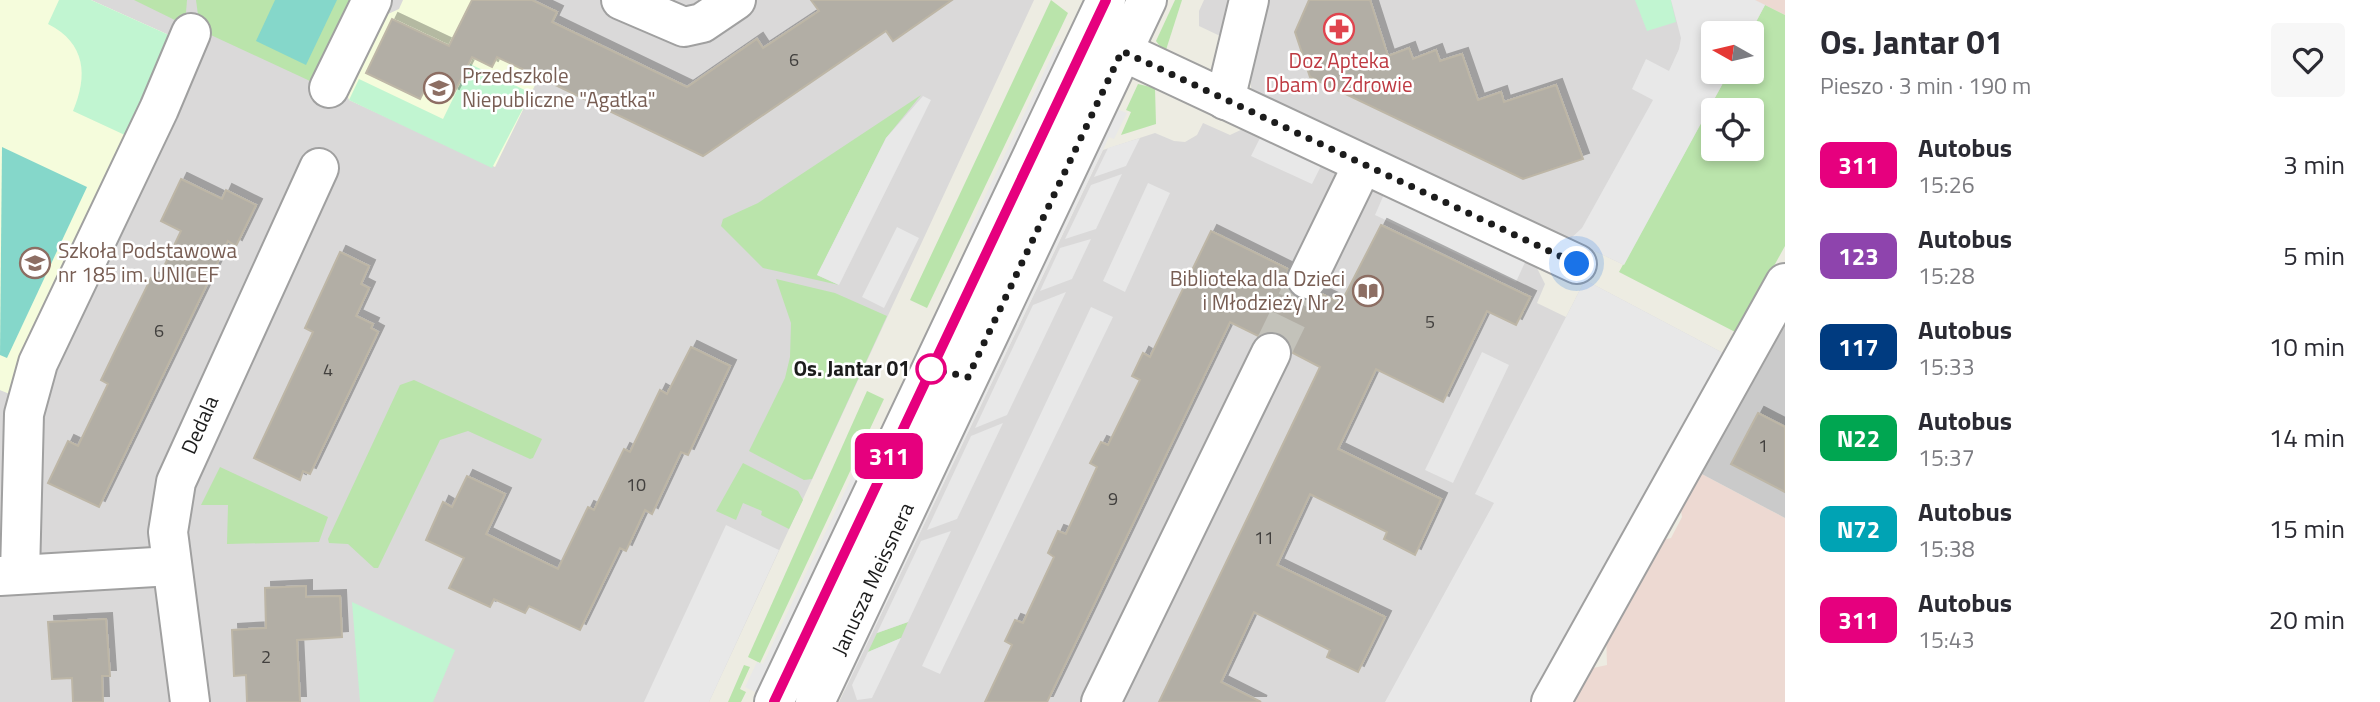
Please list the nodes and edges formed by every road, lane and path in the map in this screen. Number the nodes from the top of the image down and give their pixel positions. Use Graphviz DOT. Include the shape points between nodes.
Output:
graph roads {
  1 [pos="372,0"];
  2 [pos="621,0"];
  3 [pos="736,0"];
  4 [pos="1147,0"];
  5 [pos="1249,0"];
  6 [pos="1099,2"];
  7 [pos="191,33"];
  8 [pos="1122,51"];
  9 [pos="329,88"];
  10 [pos="1225,100"];
  11 [pos="1362,166"];
  12 [pos="319,167"];
  13 [pos="1577,264"];
  14 [pos="1307,279"];
  15 [pos="1785,283"];
  16 [pos="1271,353"];
  17 [pos="172,566"];
  18 [pos="10,575"];
  19 [pos="190,702"];
  20 [pos="774,702"];
  21 [pos="815,702"];
  22 [pos="1101,702"];
  23 [pos="1552,702"];
  1 -- 9 [label="street"];
  2 -- 3 [label="street" via="684,27 702,23"];
  4 -- 8 [label="street, Janusza Meissnera"];
  5 -- 10 [label="street"];
  6 -- 8 [label="street"];
  6 -- 20 [label="street, Janusza Meissnera"];
  7 -- 18 [label="street" via="38,363 14,433"];
  8 -- 10 [label="street"];
  8 -- 21 [label="street, Janusza Meissnera"];
  10 -- 11 [label="street"];
  11 -- 13 [label="street"];
  11 -- 14 [label="street"];
  12 -- 17 [label="street, Dedala" via="176,482 168,531"];
  15 -- 23 [label="street"];
  16 -- 22 [label="street"];
  17 -- 18 [label="street"];
  17 -- 19 [label="street, Dedala"];
}
